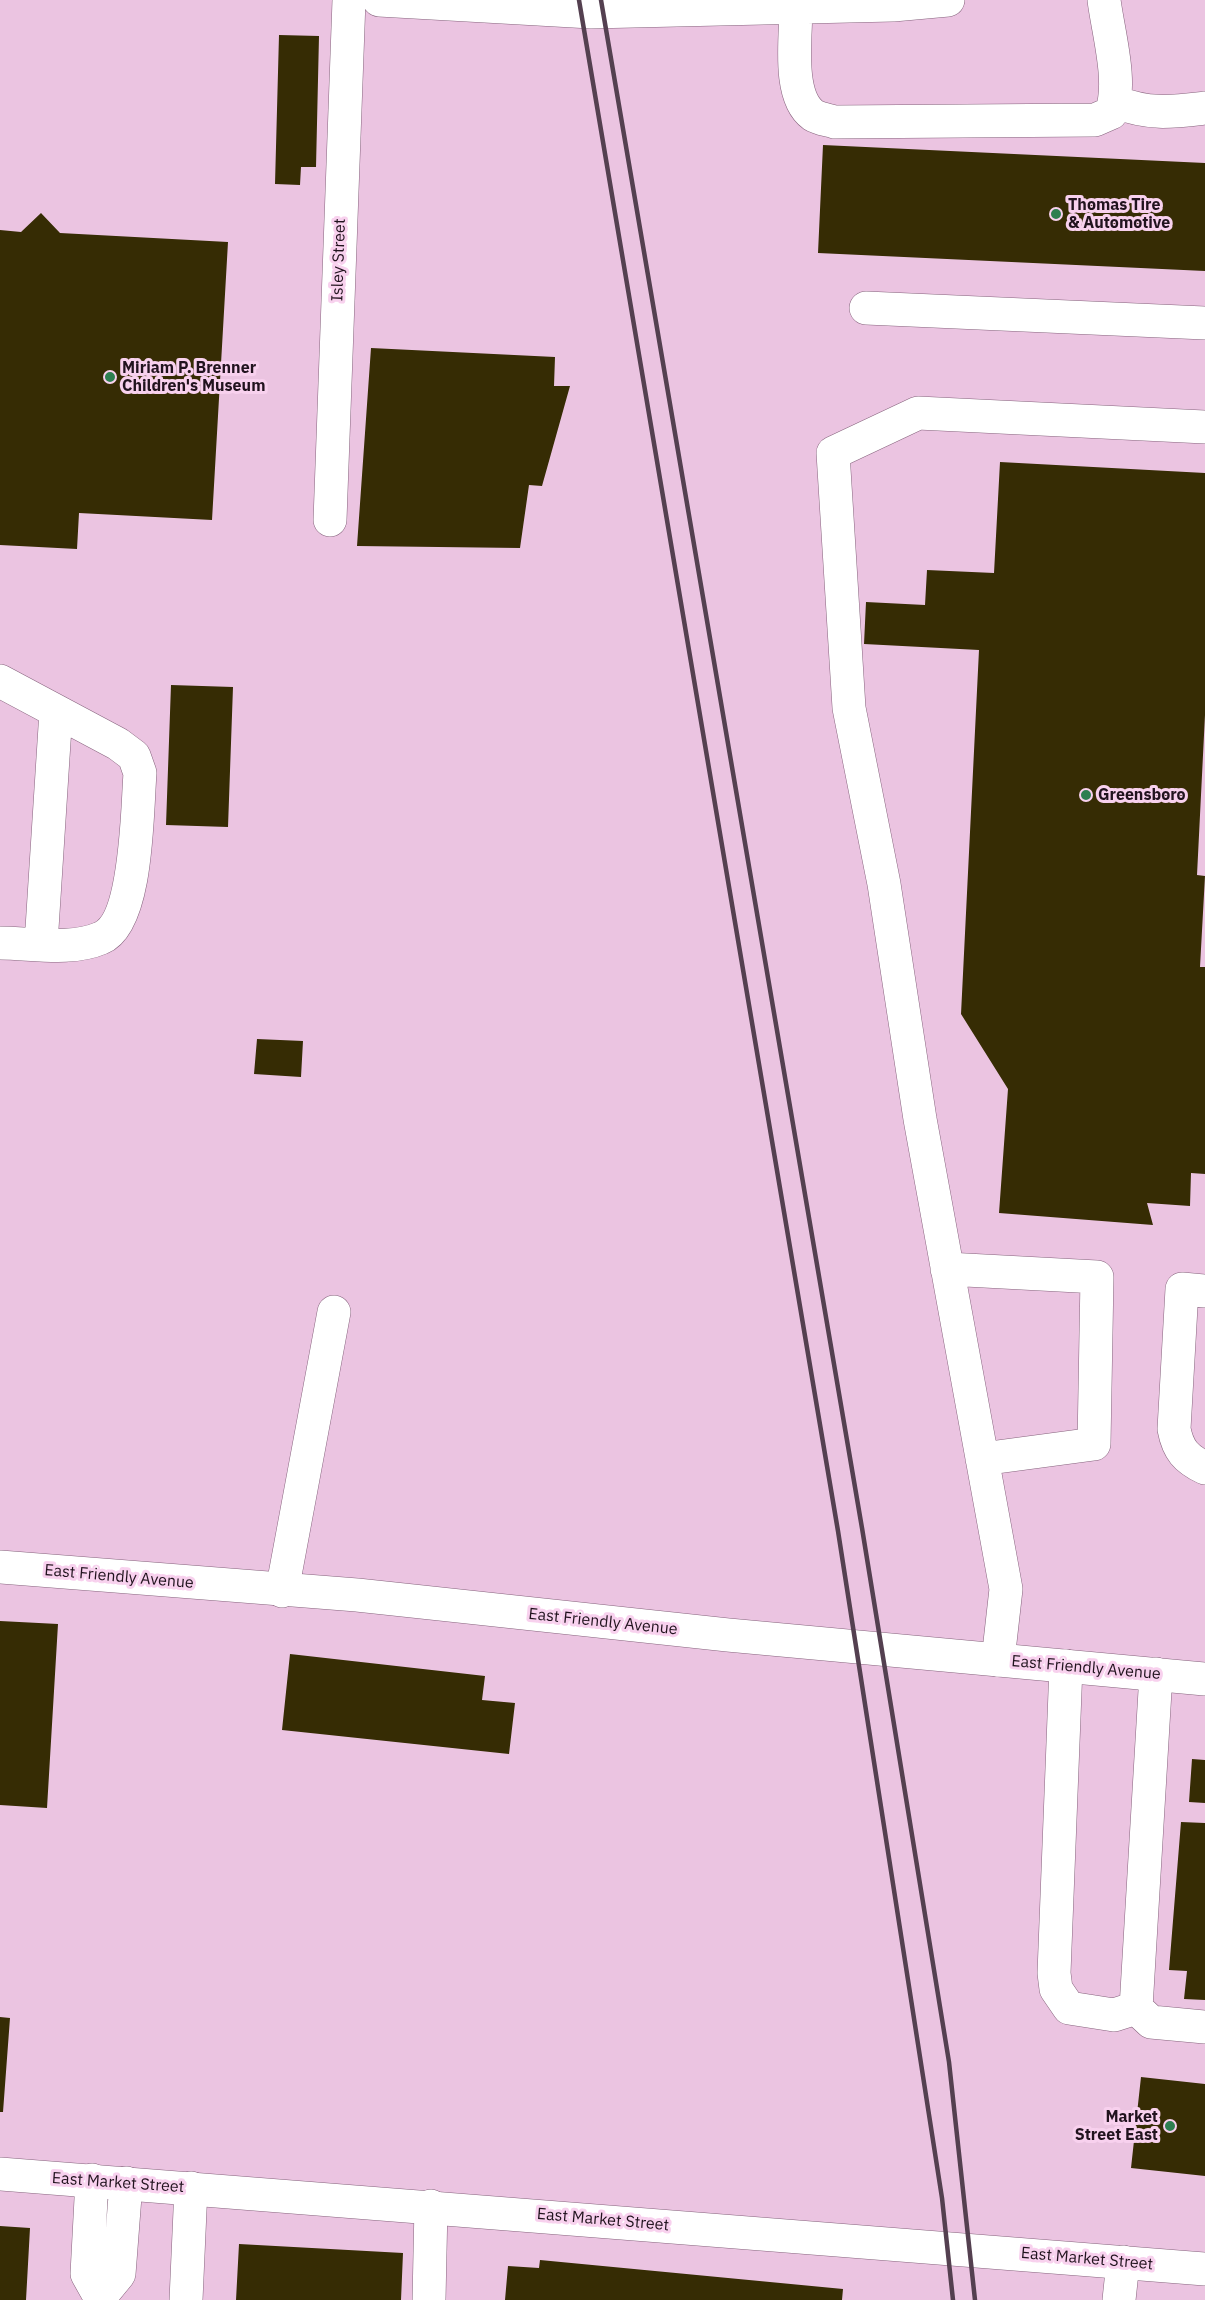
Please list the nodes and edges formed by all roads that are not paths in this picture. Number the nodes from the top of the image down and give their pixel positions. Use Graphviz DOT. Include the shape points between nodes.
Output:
graph roads {
  1 [pos="349,0"];
  2 [pos="379,0"];
  3 [pos="948,0"];
  4 [pos="1104,0"];
  5 [pos="796,7"];
  6 [pos="1116,102"];
  7 [pos="1205,108"];
  8 [pos="866,308"];
  9 [pos="1205,323"];
  10 [pos="1205,427"];
  11 [pos="330,520"];
  12 [pos="0,681"];
  13 [pos="56,711"];
  14 [pos="0,943"];
  15 [pos="41,944"];
  16 [pos="947,1269"];
  17 [pos="1205,1291"];
  18 [pos="334,1312"];
  19 [pos="982,1459"];
  20 [pos="1205,1468"];
  21 [pos="0,1567"];
  22 [pos="282,1591"];
  23 [pos="998,1660"];
  24 [pos="1066,1666"];
  25 [pos="1156,1674"];
  26 [pos="1205,1679"];
  27 [pos="1136,2008"];
  28 [pos="1205,2026"];
  29 [pos="0,2174"];
  30 [pos="92,2180"];
  31 [pos="126,2183"];
  32 [pos="191,2188"];
  33 [pos="431,2206"];
  34 [pos="1123,2262"];
  35 [pos="1205,2269"];
  36 [pos="100,2299"];
  37 [pos="186,2300"];
  38 [pos="429,2300"];
  39 [pos="1119,2300"];
  1 -- 11 [label="main road, Isley Street"];
  2 -- 5 [label="main road" via="591,12"];
  3 -- 5 [label="main road"];
  4 -- 6 [label="main road"];
  5 -- 6 [label="main road" via="795,76 801,101 814,116 835,122 1095,120 1112,113"];
  6 -- 7 [label="main road" via="1164,113"];
  8 -- 9 [label="main road"];
  10 -- 16 [label="main road" via="918,413 833,453 849,708 884,884"];
  12 -- 13 [label="main road"];
  13 -- 15 [label="main road"];
  13 -- 15 [label="main road" via="118,744 134,756 140,772 129,893 121,919 104,938 80,944"];
  14 -- 15 [label="main road"];
  16 -- 19 [label="main road"];
  16 -- 19 [label="main road" via="1097,1277 1094,1444"];
  17 -- 20 [label="main road" via="1182,1289 1174,1429 1183,1455"];
  18 -- 22 [label="main road"];
  19 -- 23 [label="main road" via="1006,1589"];
  21 -- 22 [label="main road, East Friendly Avenue"];
  22 -- 23 [label="main road, East Friendly Avenue"];
  23 -- 24 [label="main road, East Friendly Avenue"];
  24 -- 25 [label="main road, East Friendly Avenue"];
  24 -- 27 [label="main road" via="1053,1973 1056,1989 1069,2008 1114,2015"];
  25 -- 26 [label="main road, East Friendly Avenue"];
  25 -- 27 [label="main road"];
  27 -- 28 [label="main road" via="1151,2022"];
  29 -- 30 [label="main road, East Market Street"];
  30 -- 31 [label="main road, East Market Street"];
  30 -- 36 [label="main road" via="87,2274"];
  31 -- 32 [label="main road, East Market Street"];
  31 -- 36 [label="main road" via="119,2274"];
  32 -- 33 [label="main road, East Market Street"];
  32 -- 37 [label="main road"];
  33 -- 34 [label="main road, East Market Street"];
  33 -- 38 [label="main road"];
  34 -- 35 [label="main road, East Market Street"];
  34 -- 39 [label="main road"];
}
